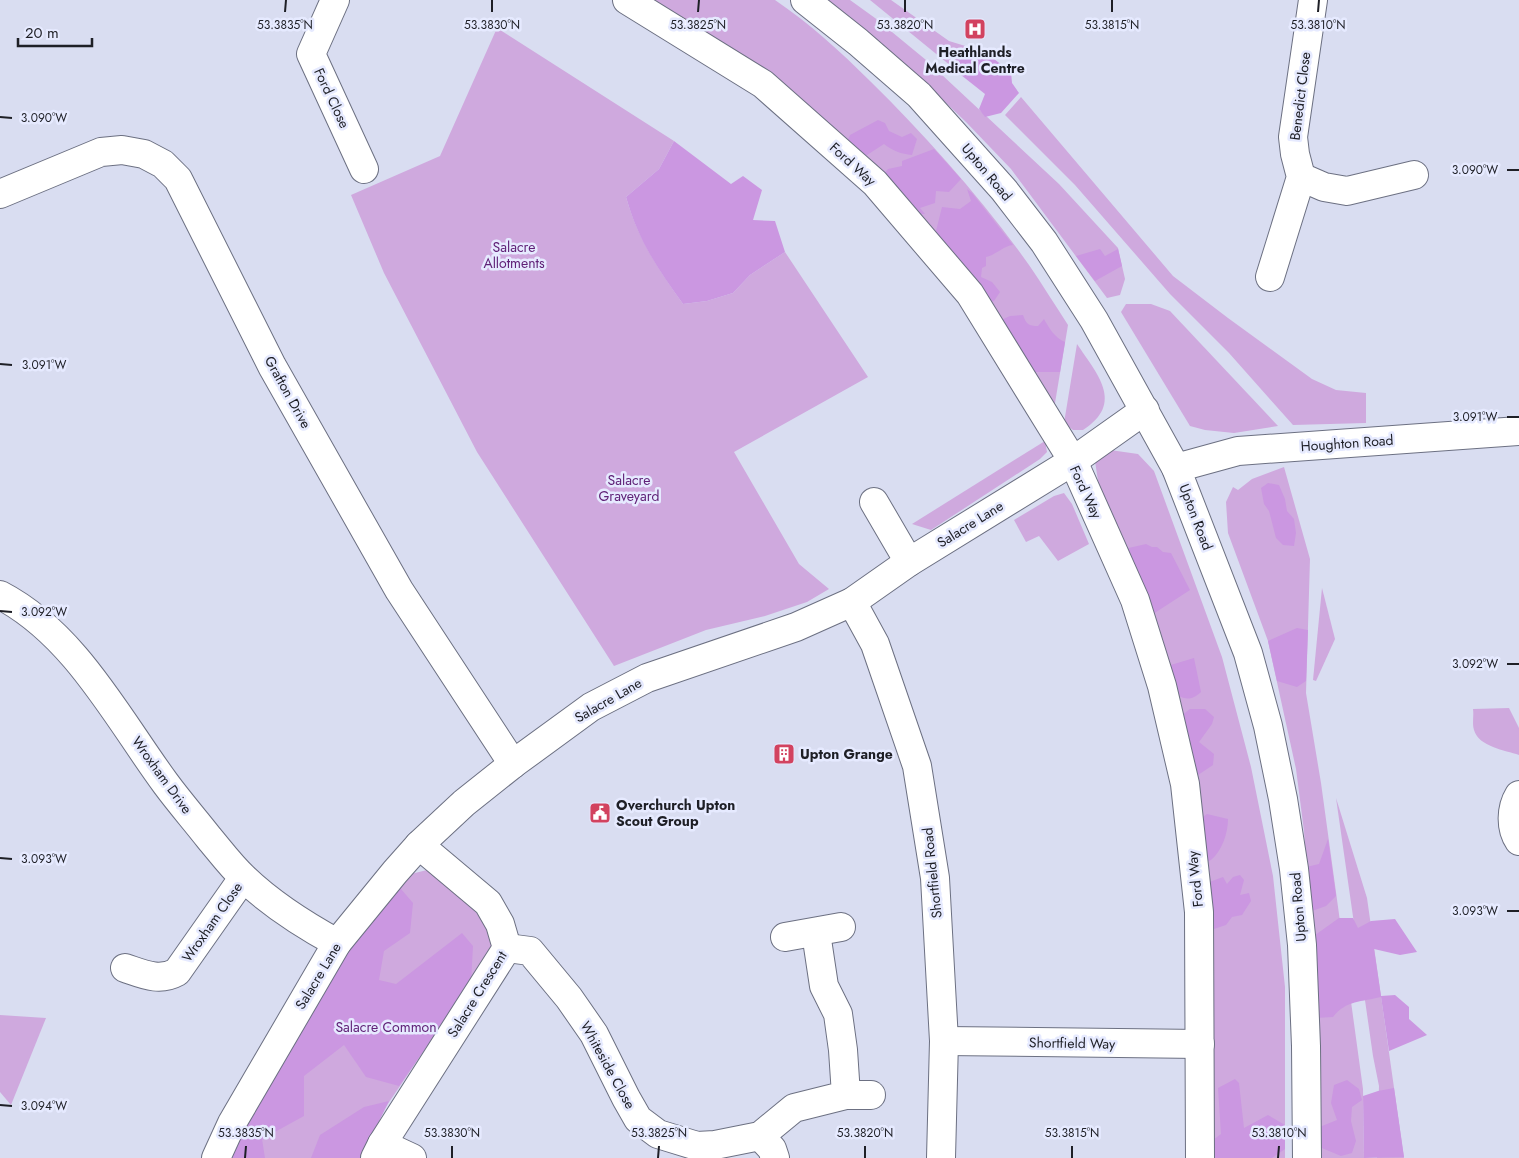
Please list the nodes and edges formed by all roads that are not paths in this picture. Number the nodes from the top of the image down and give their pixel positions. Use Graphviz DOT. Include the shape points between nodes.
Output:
graph roads {
  1 [pos="335,0"];
  2 [pos="628,0"];
  3 [pos="805,0"];
  4 [pos="1313,0"];
  5 [pos="364,169"];
  6 [pos="1414,175"];
  7 [pos="1301,177"];
  8 [pos="0,194"];
  9 [pos="1270,277"];
  10 [pos="1145,410"];
  11 [pos="1519,431"];
  12 [pos="1073,462"];
  13 [pos="1176,468"];
  14 [pos="874,502"];
  15 [pos="909,562"];
  16 [pos="0,595"];
  17 [pos="852,602"];
  18 [pos="513,764"];
  19 [pos="1519,795"];
  20 [pos="1519,841"];
  21 [pos="419,846"];
  22 [pos="244,878"];
  23 [pos="785,937"];
  24 [pos="337,943"];
  25 [pos="507,948"];
  26 [pos="125,968"];
  27 [pos="944,1041"];
  28 [pos="1200,1044"];
  29 [pos="768,1147"];
  30 [pos="378,1151"];
  31 [pos="216,1158"];
  32 [pos="412,1158"];
  33 [pos="941,1158"];
  34 [pos="1200,1158"];
  35 [pos="1307,1158"];
  1 -- 5 [label="street, Ford Close" via="311,54"];
  2 -- 12 [label="street, Ford Way" via="763,84 875,183 970,294"];
  3 -- 10 [label="street, Upton Road" via="919,95 1004,190 1044,242 1094,320"];
  4 -- 7 [label="street, Benedict Close" via="1293,137"];
  6 -- 7 [label="street" via="1347,191 1324,187"];
  7 -- 9 [label="street"];
  8 -- 18 [label="street, Grafton Drive" via="101,152 122,150 144,154 163,164 178,179 272,366 399,590"];
  10 -- 12 [label="street, Salacre Lane"];
  10 -- 13 [label="street, Upton Road"];
  11 -- 13 [label="street, Houghton Road" via="1238,451"];
  12 -- 15 [label="street, Salacre Lane"];
  12 -- 28 [label="street, Ford Way" via="1135,600 1162,686 1185,784 1199,912"];
  13 -- 35 [label="street, Upton Road" via="1248,653 1283,799 1302,945"];
  14 -- 15 [label="street"];
  15 -- 17 [label="street, Salacre Lane"];
  16 -- 22 [label="street, Wroxham Drive" via="36,619 71,653 129,728 166,784"];
  17 -- 18 [label="street, Salacre Lane" via="796,627 627,687 591,707"];
  17 -- 27 [label="street, Shortfield Road" via="875,644 917,766 935,878"];
  18 -- 21 [label="street, Salacre Lane" via="464,803"];
  19 -- 20 [label="street" via="1512,818"];
  21 -- 24 [label="street, Salacre Lane"];
  21 -- 25 [label="street, Salacre Crescent" via="488,903 500,924"];
  22 -- 24 [label="street, Wroxham Drive" via="307,927"];
  22 -- 26 [label="street, Wroxham Close" via="176,972 152,977"];
  23 -- 29 [label="street, Whiteside Close" via="828,930 824,986 838,1014 843,1050 859,1095 794,1108"];
  24 -- 31 [label="street, Salacre Lane" via="232,1123"];
  25 -- 29 [label="street, Whiteside Close" via="530,951 569,998 594,1034 638,1119 658,1134 697,1146"];
  25 -- 30 [label="street, Salacre Crescent"];
  27 -- 28 [label="street, Shortfield Way"];
  27 -- 33 [label="street, Shortfield Road"];
  28 -- 34 [label="street, Ford Way"];
  30 -- 32 [label="street"];
}
